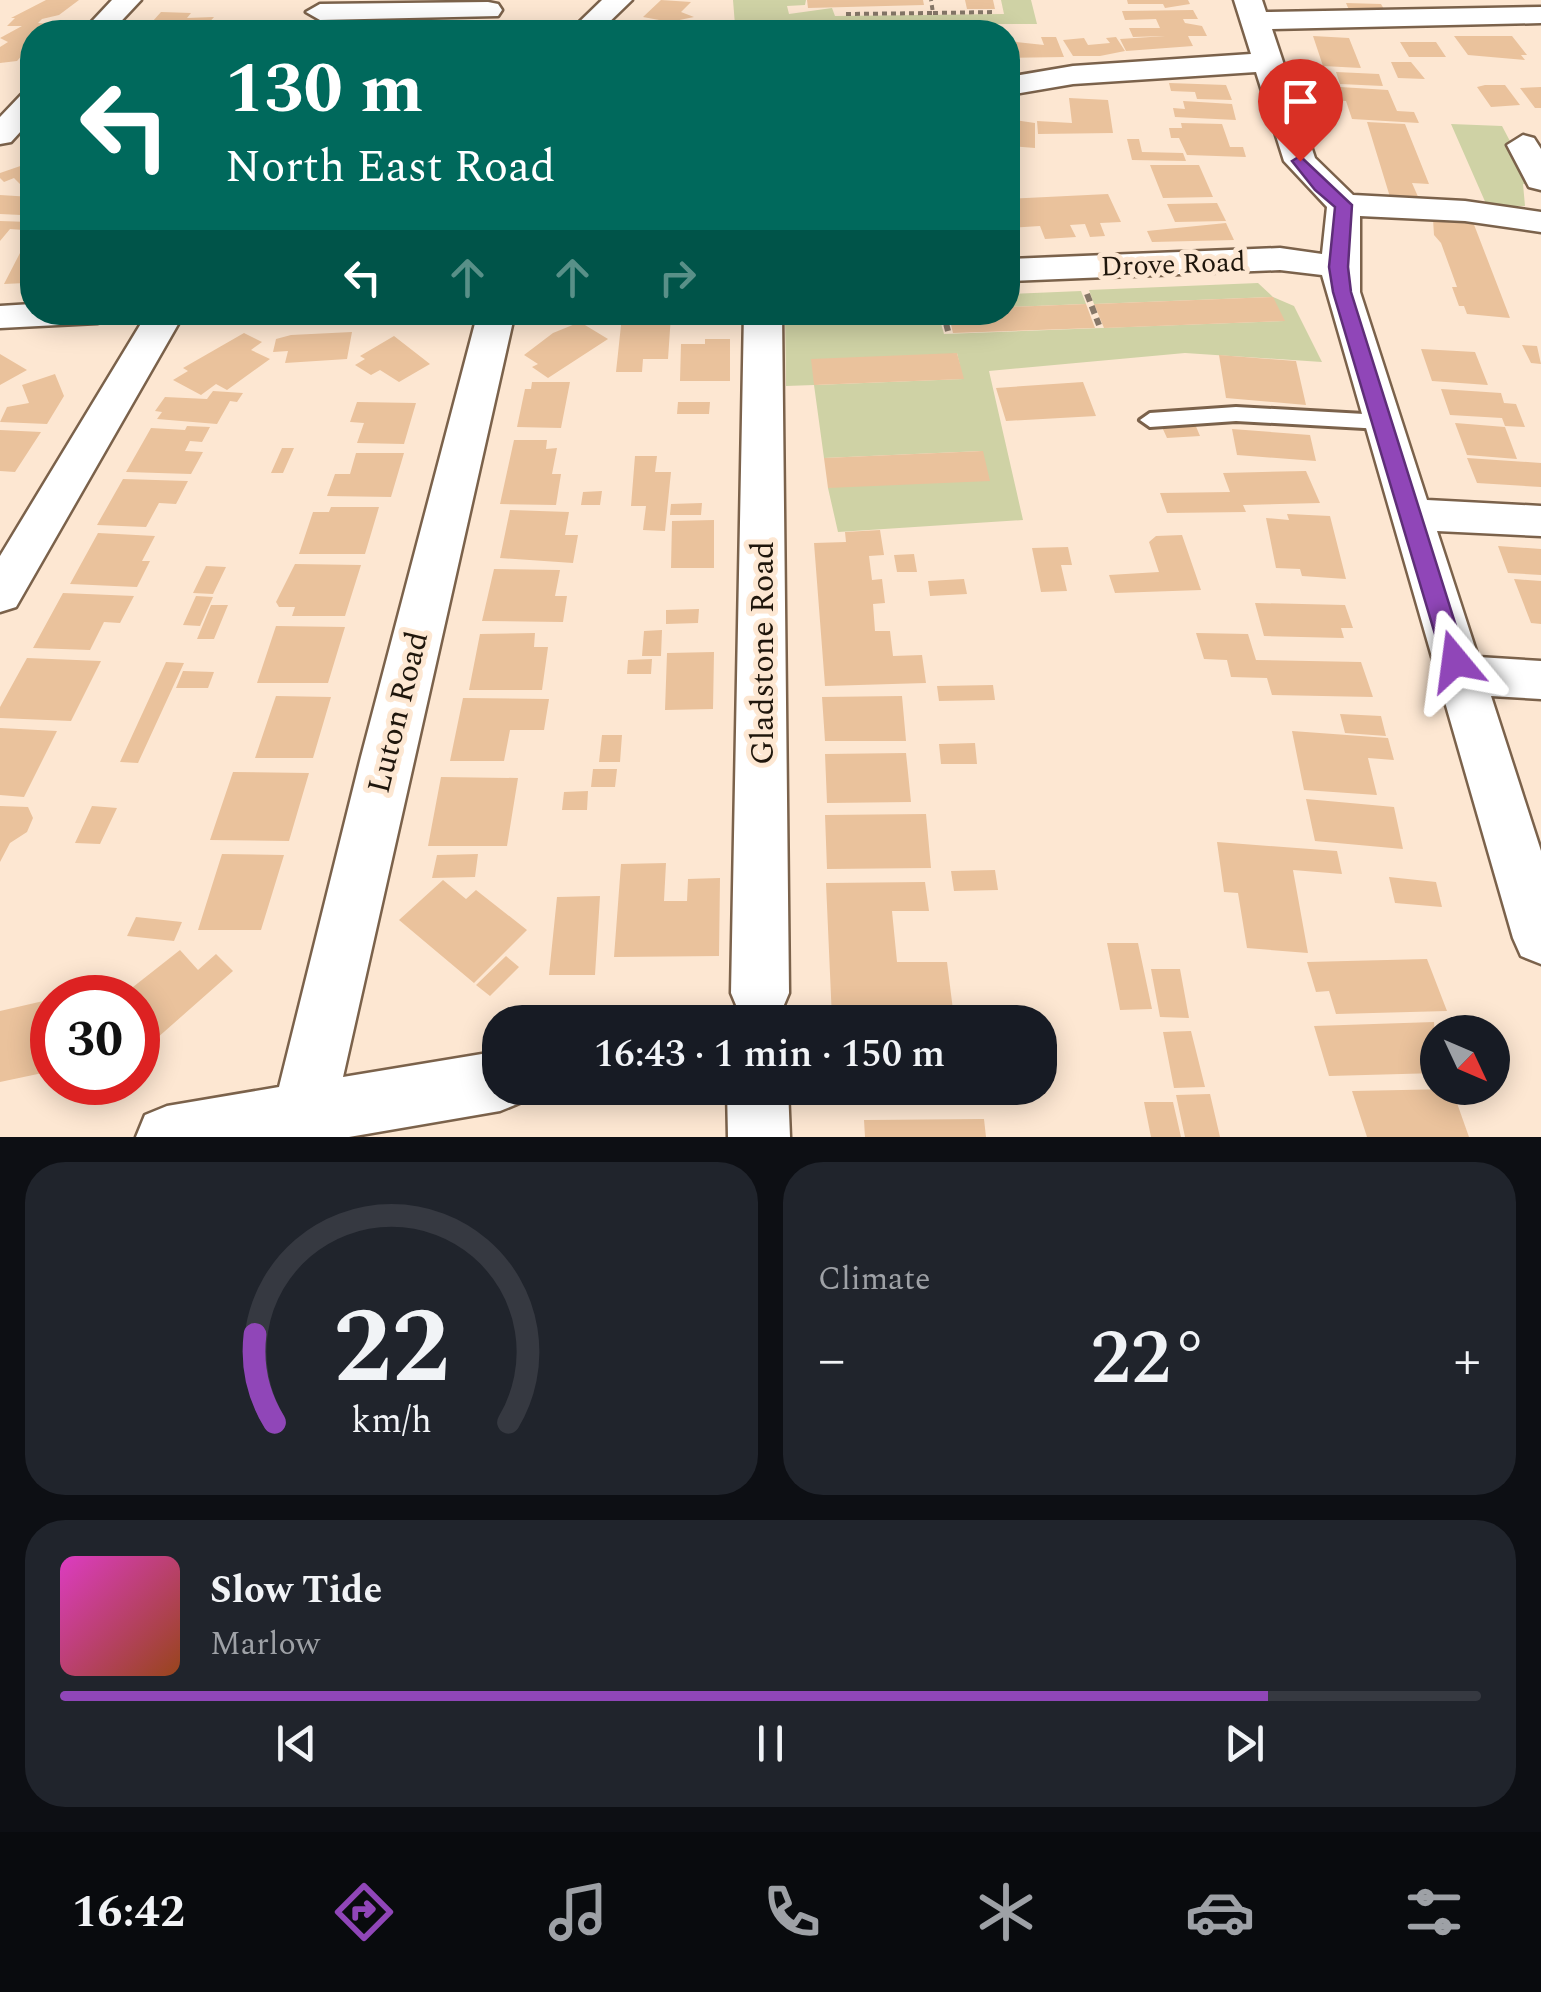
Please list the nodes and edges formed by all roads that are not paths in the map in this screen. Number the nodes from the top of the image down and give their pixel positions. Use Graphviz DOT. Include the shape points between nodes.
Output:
graph roads {
  1 [pos="127,0"];
  2 [pos="618,0"];
  3 [pos="387,6"];
  4 [pos="488,10"];
  5 [pos="1252,10"];
  6 [pos="320,12"];
  7 [pos="1541,15"];
  8 [pos="109,20"];
  9 [pos="597,20"];
  10 [pos="1269,62"];
  11 [pos="1020,84"];
  12 [pos="1523,145"];
  13 [pos="1541,180"];
  14 [pos="1344,205"];
  15 [pos="1541,222"];
  16 [pos="1338,267"];
  17 [pos="1020,270"];
  18 [pos="159,325"];
  19 [pos="494,325"];
  20 [pos="764,325"];
  21 [pos="1150,420"];
  22 [pos="1382,422"];
  23 [pos="1409,514"];
  24 [pos="1541,521"];
  25 [pos="0,594"];
  26 [pos="1460,676"];
  27 [pos="1541,680"];
  28 [pos="1541,938"];
  29 [pos="760,993"];
  30 [pos="482,1084"];
  31 [pos="758,1105"];
  32 [pos="304,1113"];
  33 [pos="167,1137"];
  34 [pos="758,1137"];
  1 -- 8 [label="street"];
  2 -- 9 [label="street"];
  3 -- 4 [label="street"];
  3 -- 6 [label="street"];
  5 -- 7 [label="street"];
  5 -- 10 [label="street"];
  10 -- 11 [label="street"];
  10 -- 14 [label="street" via="1303,167"];
  12 -- 13 [label="street"];
  14 -- 15 [label="street"];
  14 -- 16 [label="street"];
  16 -- 17 [label="street, Drove Road" via="1280,259"];
  16 -- 22 [label="street"];
  18 -- 25 [label="street"];
  19 -- 32 [label="street, Luton Road"];
  20 -- 29 [label="street, Gladstone Road"];
  21 -- 22 [label="lane" via="1236,414"];
  22 -- 23 [label="street"];
  23 -- 24 [label="street"];
  23 -- 26 [label="street"];
  26 -- 27 [label="street"];
  26 -- 28 [label="street"];
  30 -- 32 [label="street"];
  31 -- 34 [label="street"];
  32 -- 33 [label="street"];
}
